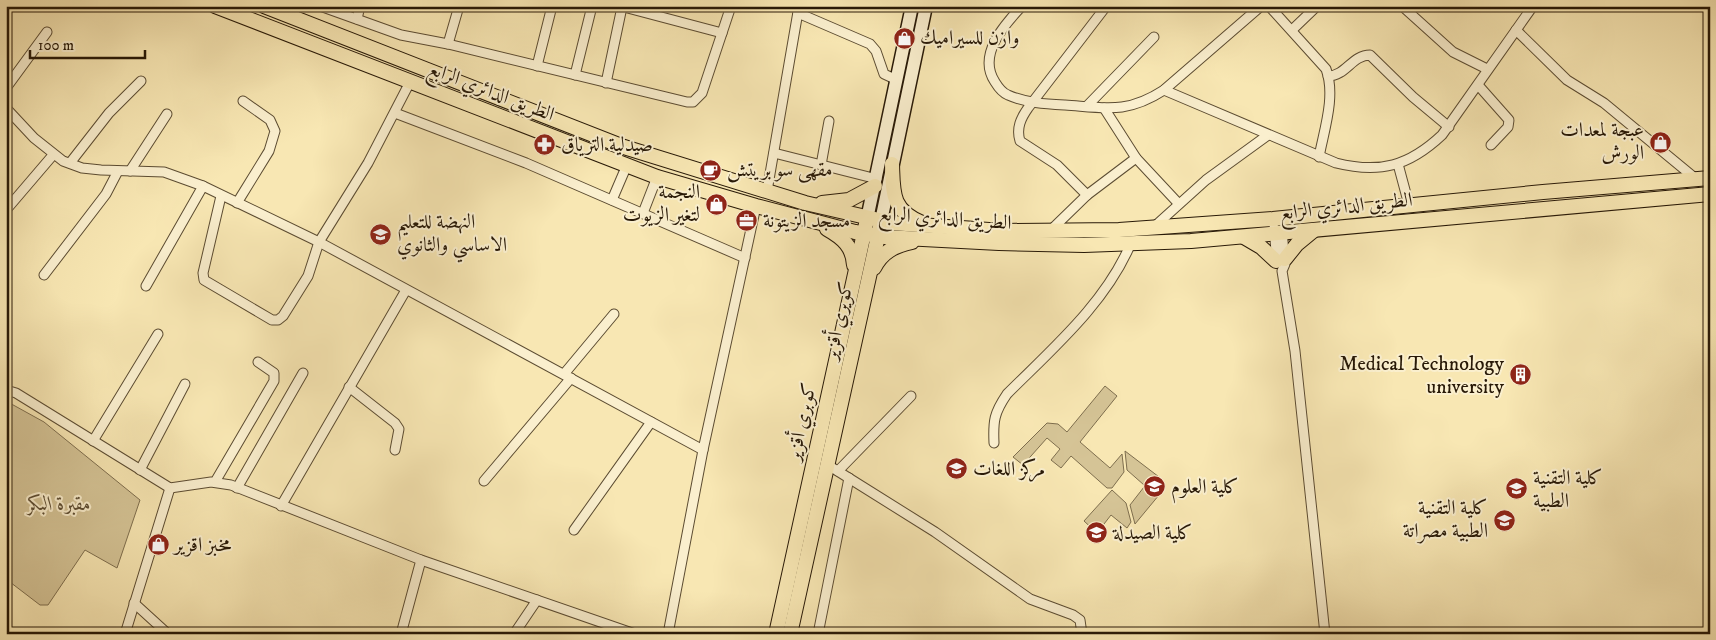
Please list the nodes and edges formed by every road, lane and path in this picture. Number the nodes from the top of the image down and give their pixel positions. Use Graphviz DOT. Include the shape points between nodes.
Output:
graph roads {
  1 [pos="216,6"];
  2 [pos="264,6"];
  3 [pos="320,6"];
  4 [pos="360,6"];
  5 [pos="459,6"];
  6 [pos="552,6"];
  7 [pos="592,6"];
  8 [pos="621,6"];
  9 [pos="731,6"];
  10 [pos="912,6"];
  11 [pos="926,6"];
  12 [pos="1022,6"];
  13 [pos="1261,6"];
  14 [pos="1269,6"];
  15 [pos="1317,6"];
  16 [pos="1402,6"];
  17 [pos="1533,6"];
  18 [pos="1104,9"];
  19 [pos="798,10"];
  20 [pos="356,20"];
  21 [pos="1292,30"];
  22 [pos="1516,30"];
  23 [pos="47,32"];
  24 [pos="722,33"];
  25 [pos="1154,37"];
  26 [pos="448,44"];
  27 [pos="538,66"];
  28 [pos="1487,69"];
  29 [pos="575,75"];
  30 [pos="1328,76"];
  31 [pos="141,80"];
  32 [pos="897,80"];
  33 [pos="410,82"];
  34 [pos="606,83"];
  35 [pos="1478,85"];
  36 [pos="6,88"];
  37 [pos="1164,90"];
  38 [pos="243,101"];
  39 [pos="1033,102"];
  40 [pos="1087,106"];
  41 [pos="6,108"];
  42 [pos="1104,108"];
  43 [pos="395,113"];
  44 [pos="167,114"];
  45 [pos="829,121"];
  46 [pos="1449,127"];
  47 [pos="1268,135"];
  48 [pos="1492,145"];
  49 [pos="774,153"];
  50 [pos="53,155"];
  51 [pos="1319,156"];
  52 [pos="1136,158"];
  53 [pos="70,163"];
  54 [pos="892,164"];
  55 [pos="1398,164"];
  56 [pos="627,165"];
  57 [pos="821,165"];
  58 [pos="118,171"];
  59 [pos="130,171"];
  60 [pos="657,177"];
  61 [pos="1704,179"];
  62 [pos="876,183"];
  63 [pos="203,186"];
  64 [pos="766,191"];
  65 [pos="1710,194"];
  66 [pos="1087,195"];
  67 [pos="221,196"];
  68 [pos="612,200"];
  69 [pos="805,203"];
  70 [pos="1178,203"];
  71 [pos="237,204"];
  72 [pos="1409,205"];
  73 [pos="756,206"];
  74 [pos="6,210"];
  75 [pos="643,212"];
  76 [pos="867,219"];
  77 [pos="1277,219"];
  78 [pos="808,220"];
  79 [pos="882,221"];
  80 [pos="1155,226"];
  81 [pos="937,227"];
  82 [pos="1052,230"];
  83 [pos="1314,230"];
  84 [pos="864,234"];
  85 [pos="1278,234"];
  86 [pos="878,236"];
  87 [pos="1244,237"];
  88 [pos="925,240"];
  89 [pos="319,242"];
  90 [pos="1131,243"];
  91 [pos="745,258"];
  92 [pos="1281,264"];
  93 [pos="44,275"];
  94 [pos="853,283"];
  95 [pos="868,285"];
  96 [pos="146,286"];
  97 [pos="406,290"];
  98 [pos="614,314"];
  99 [pos="158,334"];
  100 [pos="258,362"];
  101 [pos="303,373"];
  102 [pos="567,376"];
  103 [pos="185,384"];
  104 [pos="349,387"];
  105 [pos="6,390"];
  106 [pos="911,396"];
  107 [pos="651,422"];
  108 [pos="93,441"];
  109 [pos="994,443"];
  110 [pos="394,450"];
  111 [pos="703,450"];
  112 [pos="833,468"];
  113 [pos="140,470"];
  114 [pos="849,478"];
  115 [pos="484,481"];
  116 [pos="215,482"];
  117 [pos="170,488"];
  118 [pos="236,488"];
  119 [pos="281,506"];
  120 [pos="574,530"];
  121 [pos="421,560"];
  122 [pos="536,600"];
  123 [pos="134,603"];
  124 [pos="125,634"];
  125 [pos="168,634"];
  126 [pos="401,634"];
  127 [pos="514,634"];
  128 [pos="636,634"];
  129 [pos="668,634"];
  130 [pos="776,634"];
  131 [pos="790,634"];
  132 [pos="818,634"];
  133 [pos="1082,634"];
  134 [pos="1325,634"];
  1 -- 33 [label="main road, الطريق الدائري الرابع"];
  2 -- 64 [label="main road, الطريق الدائري الرابع" via="624,147"];
  3 -- 20 [label="street"];
  4 -- 20 [label="street"];
  5 -- 26 [label="street"];
  6 -- 27 [label="street"];
  7 -- 29 [label="street"];
  8 -- 24 [label="street"];
  8 -- 34 [label="street"];
  9 -- 24 [label="street"];
  10 -- 32 [label="main road"];
  11 -- 54 [label="main road"];
  12 -- 39 [label="street" via="993,45 989,70 998,88 1007,95"];
  13 -- 37 [label="street"];
  14 -- 21 [label="street"];
  15 -- 21 [label="street"];
  16 -- 28 [label="street" via="1453,52"];
  17 -- 22 [label="street"];
  18 -- 39 [label="street"];
  19 -- 32 [label="street" via="870,44 884,74"];
  19 -- 49 [label="street"];
  20 -- 26 [label="street" via="401,35"];
  21 -- 30 [label="street"];
  22 -- 28 [label="street"];
  22 -- 61 [label="street" via="1567,80 1604,103"];
  23 -- 36 [label="street"];
  24 -- 34 [label="street" via="702,93 693,102"];
  25 -- 40 [label="street"];
  26 -- 27 [label="street"];
  27 -- 29 [label="street"];
  28 -- 35 [label="street"];
  29 -- 34 [label="street"];
  30 -- 46 [label="street" via="1341,73 1364,55 1370,55"];
  30 -- 51 [label="street" via="1330,96"];
  31 -- 53 [label="street"];
  32 -- 62 [label="main road"];
  33 -- 43 [label="street"];
  33 -- 56 [label="main road, الطريق الدائري الرابع"];
  35 -- 46 [label="street"];
  35 -- 48 [label="street" via="1509,120 1508,127"];
  37 -- 42 [label="street" via="1136,105"];
  37 -- 47 [label="street"];
  38 -- 71 [label="street" via="270,120 275,131 269,151"];
  39 -- 40 [label="street"];
  39 -- 66 [label="street" via="1019,122 1020,141 1057,165"];
  40 -- 42 [label="street"];
  41 -- 50 [label="street"];
  42 -- 52 [label="street"];
  43 -- 68 [label="street"];
  43 -- 89 [label="street"];
  44 -- 59 [label="street"];
  45 -- 57 [label="street"];
  46 -- 55 [label="street" via="1429,147"];
  47 -- 51 [label="street"];
  47 -- 70 [label="street"];
  49 -- 57 [label="street"];
  49 -- 64 [label="street"];
  50 -- 53 [label="street"];
  50 -- 74 [label="street"];
  51 -- 55 [label="street" via="1361,168"];
  52 -- 66 [label="street"];
  52 -- 70 [label="street"];
  53 -- 58 [label="street" via="82,168"];
  54 -- 79 [label="main road"];
  54 -- 81 [label="main road" via="894,196 899,207 907,216"];
  55 -- 72 [label="street"];
  56 -- 60 [label="main road, الطريق الدائري الرابع"];
  56 -- 68 [label="street"];
  57 -- 62 [label="street"];
  58 -- 59 [label="street"];
  58 -- 93 [label="street" via="106,194"];
  59 -- 63 [label="street" via="164,172"];
  60 -- 73 [label="main road, الطريق الدائري الرابع"];
  60 -- 75 [label="street"];
  61 -- 72 [label="main road, الطريق الدائري الرابع"];
  62 -- 69 [label="main road" via="849,200 828,204"];
  62 -- 76 [label="main road"];
  63 -- 67 [label="street"];
  63 -- 96 [label="street"];
  64 -- 69 [label="main road, الطريق الدائري الرابع"];
  65 -- 83 [label="main road, الطريق الدائري الرابع"];
  66 -- 82 [label="street"];
  67 -- 71 [label="street"];
  67 -- 89 [label="street" via="204,280 272,320 283,316 304,283"];
  68 -- 75 [label="street"];
  69 -- 76 [label="main road, الطريق الدائري الرابع"];
  70 -- 80 [label="street"];
  71 -- 89 [label="street"];
  72 -- 77 [label="main road, الطريق الدائري الرابع"];
  73 -- 78 [label="main road, الطريق الدائري الرابع"];
  73 -- 91 [label="street"];
  75 -- 91 [label="street"];
  76 -- 79 [label="main road, الطريق الدائري الرابع"];
  76 -- 84 [label="main road, كوبري أقزير"];
  77 -- 80 [label="main road, الطريق الدائري الرابع"];
  77 -- 85 [label="street"];
  78 -- 84 [label="main road, الطريق الدائري الرابع"];
  78 -- 94 [label="main road" via="841,237 849,246 854,255"];
  79 -- 81 [label="main road, الطريق الدائري الرابع"];
  79 -- 86 [label="main road, كويري أقزير"];
  80 -- 82 [label="main road, الطريق الدائري الرابع" via="1119,230"];
  81 -- 82 [label="main road, الطريق الدائري الرابع"];
  83 -- 85 [label="main road, الطريق الدائري الرابع"];
  83 -- 92 [label="main road"];
  84 -- 86 [label="main road, الطريق الدائري الرابع"];
  84 -- 94 [label="main road, كوبري أقزير"];
  85 -- 87 [label="main road, الطريق الدائري الرابع"];
  85 -- 92 [label="street"];
  86 -- 88 [label="main road, الطريق الدائري الرابع"];
  86 -- 95 [label="main road, كويري أقزير"];
  87 -- 90 [label="main road, الطريق الدائري الرابع"];
  87 -- 92 [label="main road"];
  88 -- 90 [label="main road, الطريق الدائري الرابع" via="1075,245"];
  88 -- 95 [label="main road" via="901,244 885,253 876,264"];
  89 -- 97 [label="street"];
  90 -- 109 [label="street" via="1112,280 1007,394 994,422"];
  91 -- 111 [label="street"];
  92 -- 134 [label="street" via="1295,351"];
  94 -- 130 [label="main road, كوبري أقزير"];
  95 -- 112 [label="main road, كويري أقزير"];
  97 -- 102 [label="street"];
  97 -- 104 [label="street"];
  98 -- 102 [label="street"];
  99 -- 108 [label="street"];
  100 -- 116 [label="street" via="274,372 274,381"];
  101 -- 118 [label="street"];
  102 -- 107 [label="street"];
  102 -- 115 [label="street"];
  103 -- 113 [label="street"];
  104 -- 110 [label="street" via="395,422 399,430"];
  104 -- 119 [label="street"];
  105 -- 108 [label="street"];
  106 -- 112 [label="street"];
  107 -- 111 [label="street"];
  107 -- 120 [label="street"];
  108 -- 113 [label="street"];
  111 -- 129 [label="street"];
  112 -- 114 [label="street"];
  112 -- 131 [label="main road, كويري أقزير"];
  113 -- 117 [label="street"];
  114 -- 132 [label="street"];
  114 -- 133 [label="street" via="935,532 1030,598 1073,615 1080,620"];
  116 -- 117 [label="street"];
  116 -- 118 [label="street"];
  117 -- 123 [label="street"];
  118 -- 119 [label="street"];
  119 -- 121 [label="street"];
  121 -- 122 [label="street"];
  121 -- 126 [label="street"];
  122 -- 127 [label="street"];
  122 -- 128 [label="street"];
  123 -- 124 [label="street"];
  123 -- 125 [label="street"];
}
